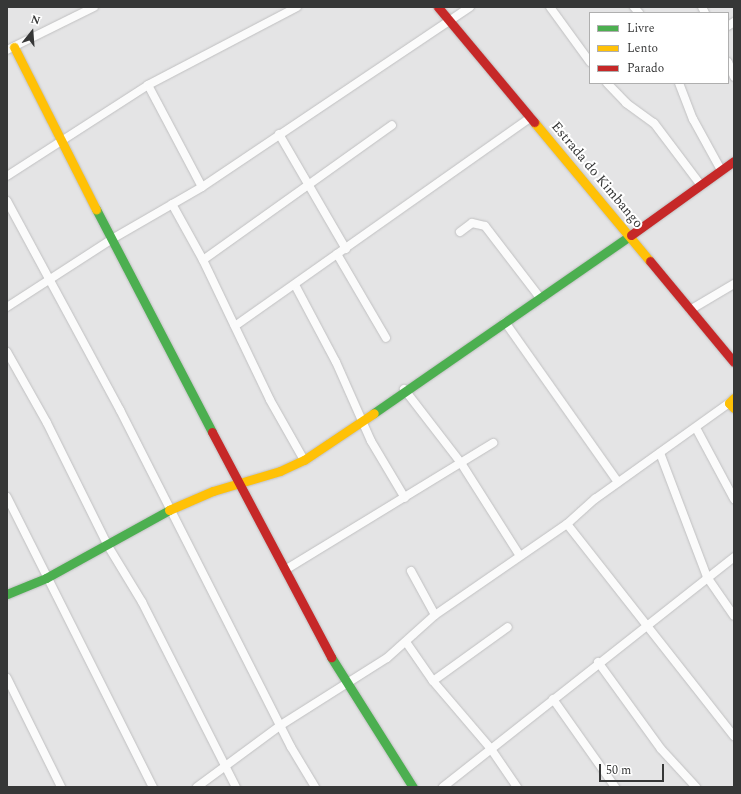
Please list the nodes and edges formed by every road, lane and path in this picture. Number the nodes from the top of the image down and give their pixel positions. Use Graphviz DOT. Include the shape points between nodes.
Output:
graph roads {
  1 [pos="94,7"];
  2 [pos="298,7"];
  3 [pos="438,7"];
  4 [pos="470,7"];
  5 [pos="550,7"];
  6 [pos="449,21"];
  7 [pos="10,49"];
  8 [pos="589,61"];
  9 [pos="729,64"];
  10 [pos="734,77"];
  11 [pos="608,84"];
  12 [pos="679,84"];
  13 [pos="148,85"];
  14 [pos="531,117"];
  15 [pos="392,125"];
  16 [pos="279,134"];
  17 [pos="60,140"];
  18 [pos="734,161"];
  19 [pos="722,170"];
  20 [pos="7,176"];
  21 [pos="700,184"];
  22 [pos="309,185"];
  23 [pos="202,187"];
  24 [pos="7,201"];
  25 [pos="172,204"];
  26 [pos="460,232"];
  27 [pos="628,235"];
  28 [pos="112,239"];
  29 [pos="346,249"];
  30 [pos="337,254"];
  31 [pos="203,260"];
  32 [pos="51,277"];
  33 [pos="734,284"];
  34 [pos="295,285"];
  35 [pos="540,299"];
  36 [pos="7,307"];
  37 [pos="690,310"];
  38 [pos="505,322"];
  39 [pos="235,326"];
  40 [pos="386,338"];
  41 [pos="7,352"];
  42 [pos="734,362"];
  43 [pos="404,389"];
  44 [pos="732,403"];
  45 [pos="362,420"];
  46 [pos="696,428"];
  47 [pos="493,443"];
  48 [pos="660,453"];
  49 [pos="304,460"];
  50 [pos="461,463"];
  51 [pos="240,482"];
  52 [pos="618,482"];
  53 [pos="7,497"];
  54 [pos="406,498"];
  55 [pos="734,499"];
  56 [pos="171,509"];
  57 [pos="567,524"];
  58 [pos="106,542"];
  59 [pos="520,556"];
  60 [pos="734,557"];
  61 [pos="285,570"];
  62 [pos="411,571"];
  63 [pos="707,577"];
  64 [pos="46,578"];
  65 [pos="7,594"];
  66 [pos="435,615"];
  67 [pos="734,616"];
  68 [pos="646,625"];
  69 [pos="508,627"];
  70 [pos="406,642"];
  71 [pos="598,662"];
  72 [pos="7,678"];
  73 [pos="433,681"];
  74 [pos="347,682"];
  75 [pos="553,699"];
  76 [pos="281,725"];
  77 [pos="734,736"];
  78 [pos="491,748"];
  79 [pos="226,768"];
  80 [pos="61,787"];
  81 [pos="153,787"];
  82 [pos="197,787"];
  83 [pos="236,787"];
  84 [pos="315,787"];
  85 [pos="413,787"];
  86 [pos="443,787"];
  87 [pos="516,787"];
  88 [pos="615,787"];
  89 [pos="696,787"];
  1 -- 7 [label="street"];
  2 -- 13 [label="street"];
  3 -- 6 [label="street, Estrada do Kimbango"];
  4 -- 6 [label="street"];
  5 -- 8 [label="street"];
  6 -- 14 [label="street, Estrada do Kimbango"];
  6 -- 16 [label="street"];
  7 -- 17 [label="street"];
  9 -- 10 [label="street"];
  11 -- 21 [label="street" via="626,103 654,123"];
  12 -- 19 [label="street" via="693,118"];
  13 -- 17 [label="street"];
  13 -- 23 [label="street"];
  14 -- 27 [label="street, Estrada do Kimbango"];
  14 -- 29 [label="street" via="412,198"];
  15 -- 22 [label="street"];
  16 -- 22 [label="street"];
  16 -- 23 [label="street"];
  17 -- 20 [label="street"];
  17 -- 28 [label="street"];
  18 -- 19 [label="street"];
  19 -- 21 [label="street"];
  21 -- 27 [label="street"];
  22 -- 29 [label="street"];
  22 -- 31 [label="street"];
  23 -- 25 [label="street"];
  24 -- 32 [label="street"];
  25 -- 28 [label="street"];
  25 -- 31 [label="street"];
  26 -- 35 [label="street" via="472,223 485,226"];
  27 -- 35 [label="street"];
  27 -- 37 [label="street, Estrada do Kimbango"];
  28 -- 32 [label="street"];
  28 -- 51 [label="street"];
  29 -- 30 [label="street"];
  30 -- 34 [label="street"];
  30 -- 40 [label="street"];
  31 -- 39 [label="street"];
  32 -- 36 [label="street"];
  32 -- 56 [label="street"];
  33 -- 37 [label="street"];
  34 -- 39 [label="street"];
  34 -- 45 [label="street"];
  35 -- 38 [label="street"];
  37 -- 42 [label="street, Estrada do Kimbango"];
  38 -- 43 [label="street"];
  38 -- 52 [label="street"];
  39 -- 49 [label="street"];
  41 -- 58 [label="street" via="47,423"];
  43 -- 45 [label="street"];
  43 -- 50 [label="street"];
  44 -- 46 [label="street"];
  45 -- 49 [label="street"];
  45 -- 54 [label="street" via="383,464"];
  46 -- 48 [label="street"];
  46 -- 55 [label="street"];
  47 -- 50 [label="street"];
  48 -- 52 [label="street"];
  48 -- 63 [label="street"];
  49 -- 51 [label="street" via="280,471"];
  50 -- 54 [label="street"];
  50 -- 59 [label="street"];
  51 -- 56 [label="street"];
  51 -- 61 [label="street"];
  52 -- 57 [label="street"];
  53 -- 64 [label="street"];
  54 -- 61 [label="street"];
  56 -- 58 [label="street"];
  56 -- 76 [label="street"];
  57 -- 59 [label="street"];
  57 -- 68 [label="street"];
  58 -- 64 [label="street"];
  58 -- 79 [label="street" via="142,602"];
  59 -- 66 [label="street"];
  60 -- 63 [label="street"];
  61 -- 74 [label="street"];
  62 -- 66 [label="street"];
  63 -- 67 [label="street"];
  63 -- 68 [label="street"];
  64 -- 65 [label="street"];
  64 -- 81 [label="street"];
  66 -- 70 [label="street"];
  68 -- 71 [label="street"];
  68 -- 77 [label="street"];
  69 -- 73 [label="street"];
  70 -- 73 [label="street"];
  70 -- 74 [label="street"];
  71 -- 75 [label="street"];
  71 -- 89 [label="street" via="662,749"];
  72 -- 80 [label="street"];
  73 -- 78 [label="street"];
  74 -- 76 [label="street"];
  74 -- 85 [label="street"];
  75 -- 78 [label="street"];
  75 -- 88 [label="street"];
  76 -- 79 [label="street"];
  76 -- 84 [label="street"];
  78 -- 86 [label="street"];
  78 -- 87 [label="street"];
  79 -- 82 [label="street"];
  79 -- 83 [label="street"];
}
